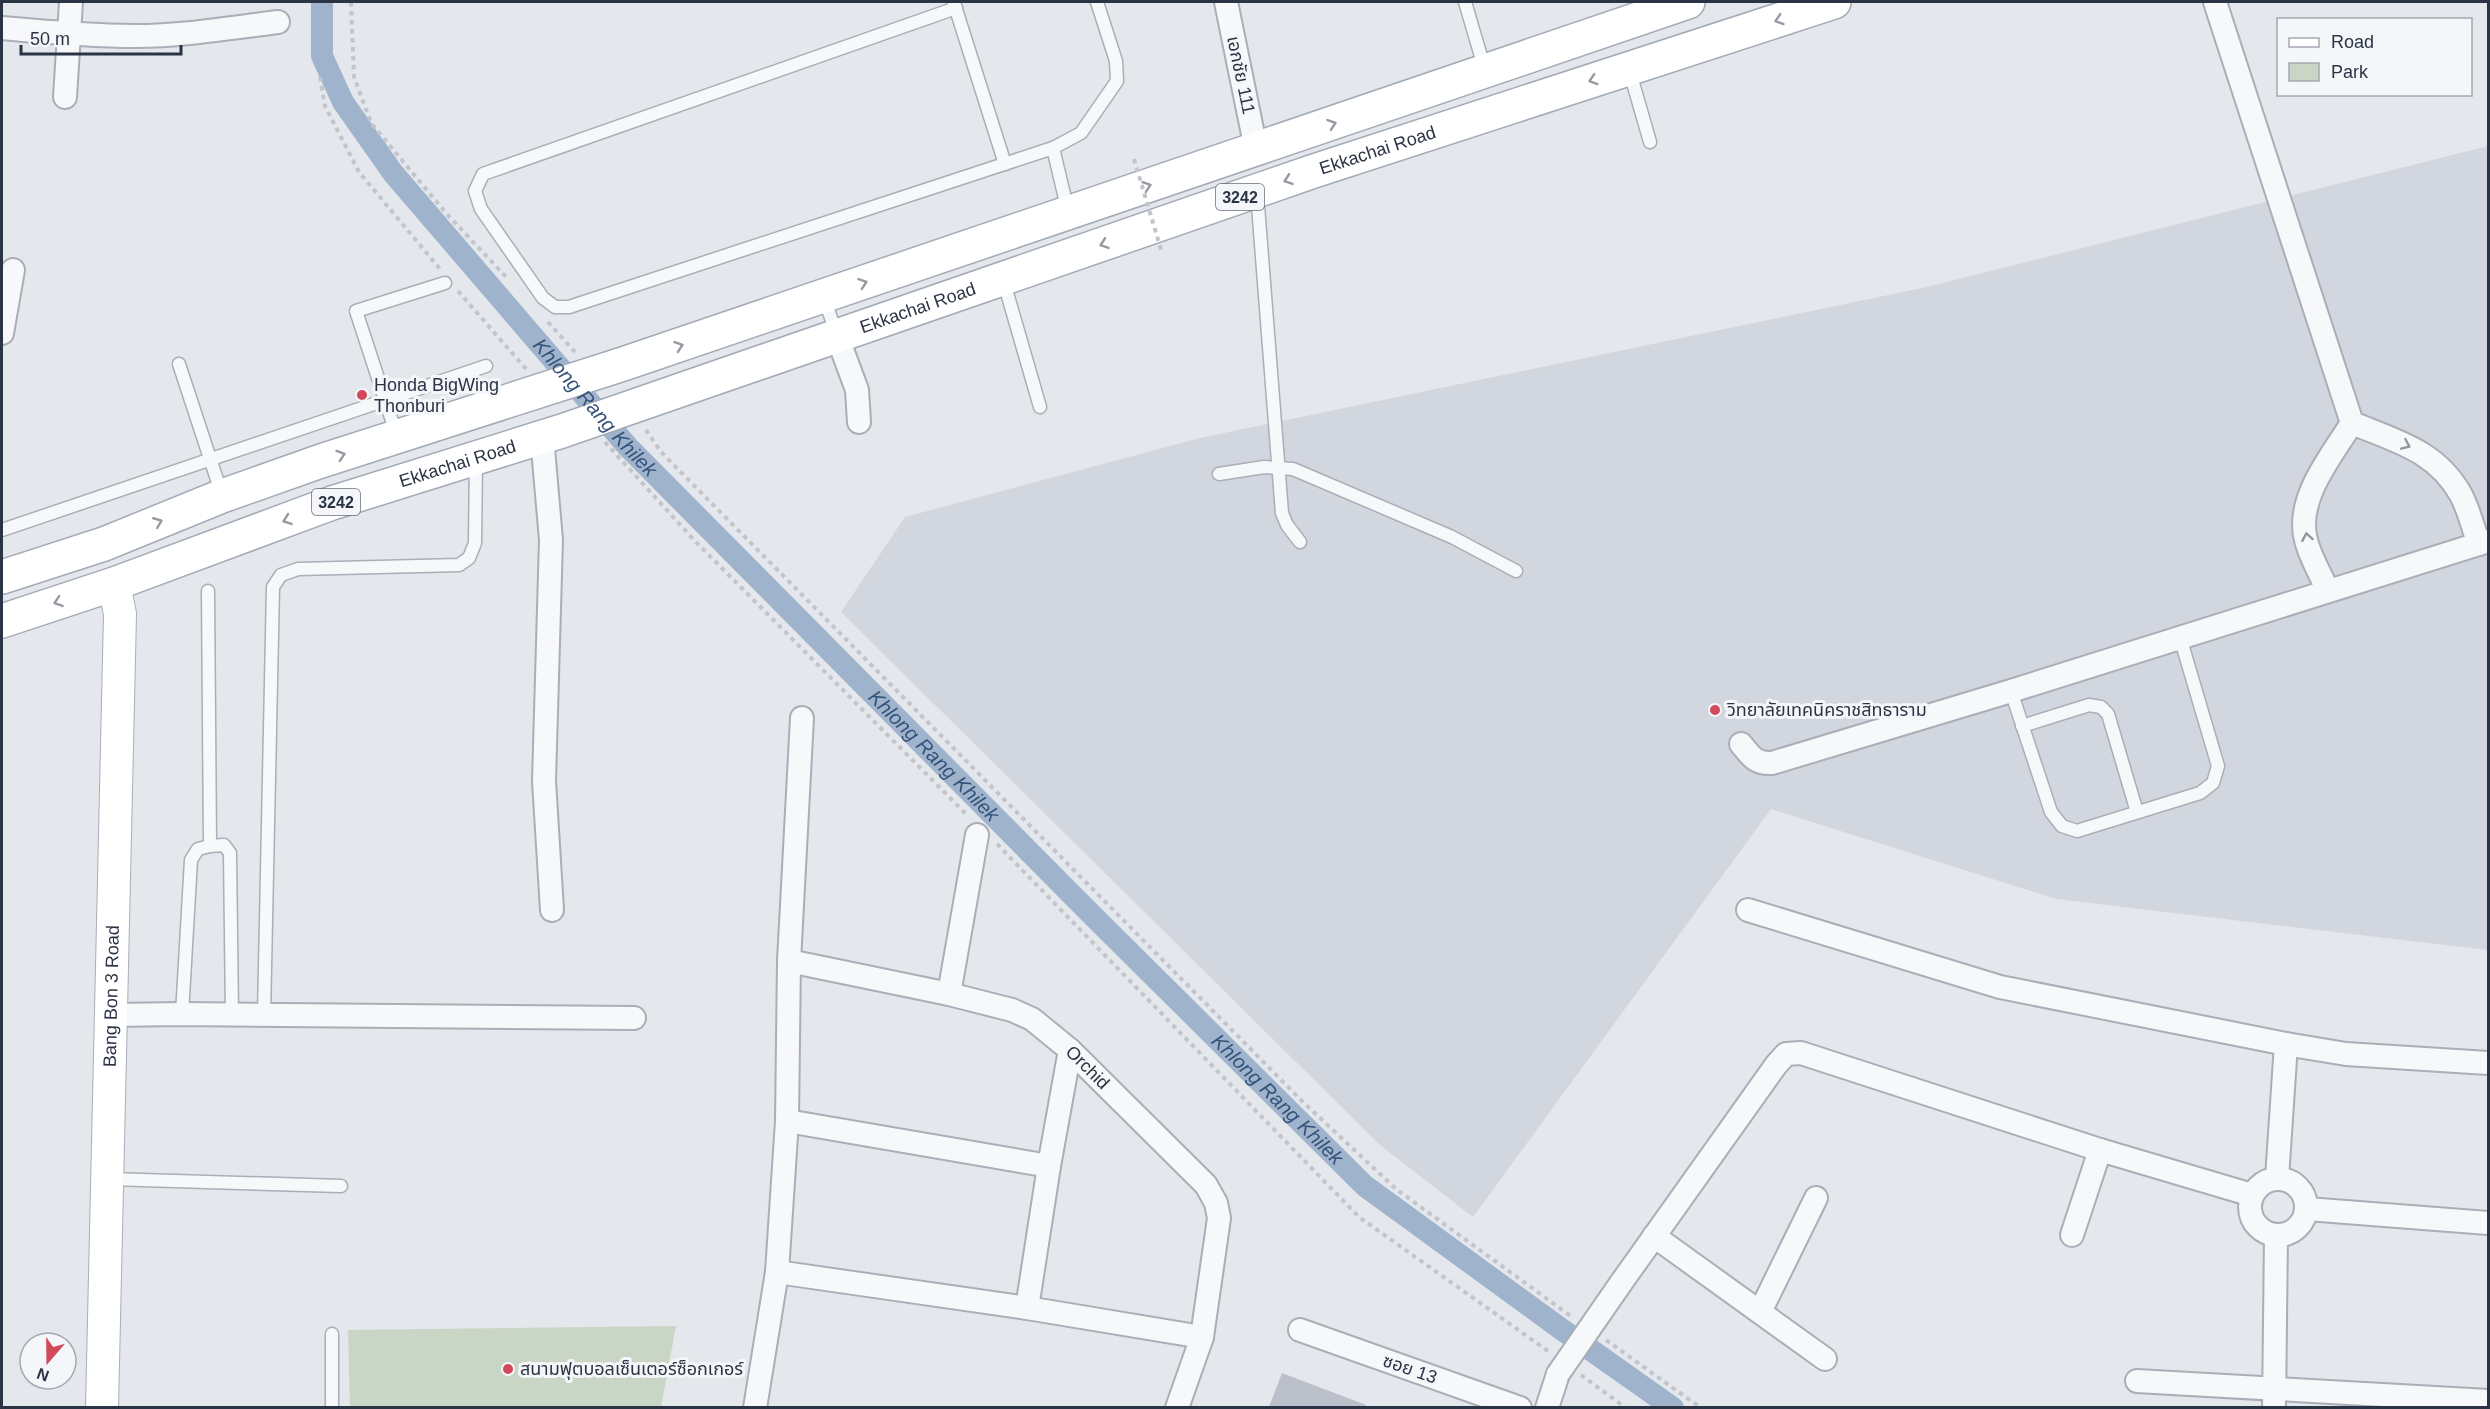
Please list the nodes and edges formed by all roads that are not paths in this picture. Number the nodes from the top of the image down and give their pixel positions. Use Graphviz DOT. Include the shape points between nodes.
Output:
graph roads {
  1 [pos="71,2"];
  2 [pos="1097,2"];
  3 [pos="1226,2"];
  4 [pos="1466,2"];
  5 [pos="1688,2"];
  6 [pos="1834,2"];
  7 [pos="2215,2"];
  8 [pos="955,5"];
  9 [pos="278,22"];
  10 [pos="2,28"];
  11 [pos="69,34"];
  12 [pos="1629,69"];
  13 [pos="1485,71"];
  14 [pos="65,97"];
  15 [pos="1650,142"];
  16 [pos="1053,148"];
  17 [pos="1256,149"];
  18 [pos="1005,164"];
  19 [pos="1257,191"];
  20 [pos="1069,212"];
  21 [pos="13,270"];
  22 [pos="1003,279"];
  23 [pos="449,283"];
  24 [pos="823,296"];
  25 [pos="2,333"];
  26 [pos="837,336"];
  27 [pos="179,364"];
  28 [pos="486,366"];
  29 [pos="385,400"];
  30 [pos="1040,407"];
  31 [pos="859,422"];
  32 [pos="2352,423"];
  33 [pos="552,434"];
  34 [pos="397,437"];
  35 [pos="476,459"];
  36 [pos="211,460"];
  37 [pos="1280,468"];
  38 [pos="1219,474"];
  39 [pos="222,496"];
  40 [pos="2,530"];
  41 [pos="1300,542"];
  42 [pos="2484,542"];
  43 [pos="104,544"];
  44 [pos="1516,571"];
  45 [pos="2,577"];
  46 [pos="114,584"];
  47 [pos="208,591"];
  48 [pos="2328,591"];
  49 [pos="2,621"];
  50 [pos="2180,637"];
  51 [pos="2011,691"];
  52 [pos="802,718"];
  53 [pos="2022,726"];
  54 [pos="1741,744"];
  55 [pos="2138,812"];
  56 [pos="982,833"];
  57 [pos="210,846"];
  58 [pos="552,910"];
  59 [pos="1748,910"];
  60 [pos="789,961"];
  61 [pos="949,994"];
  62 [pos="182,1014"];
  63 [pos="264,1015"];
  64 [pos="111,1016"];
  65 [pos="232,1016"];
  66 [pos="634,1018"];
  67 [pos="2286,1044"];
  68 [pos="1070,1050"];
  69 [pos="2488,1063"];
  70 [pos="787,1121"];
  71 [pos="2100,1150"];
  72 [pos="1049,1166"];
  73 [pos="2277,1178"];
  74 [pos="107,1179"];
  75 [pos="341,1186"];
  76 [pos="2252,1195"];
  77 [pos="1816,1198"];
  78 [pos="2307,1209"];
  79 [pos="2488,1223"];
  80 [pos="2072,1235"];
  81 [pos="2277,1235"];
  82 [pos="1654,1236"];
  83 [pos="777,1272"];
  84 [pos="1027,1308"];
  85 [pos="1760,1312"];
  86 [pos="1300,1330"];
  87 [pos="332,1334"];
  88 [pos="1202,1337"];
  89 [pos="1825,1359"];
  90 [pos="2137,1381"];
  91 [pos="2274,1398"];
  92 [pos="2488,1401"];
  93 [pos="102,1407"];
  94 [pos="332,1407"];
  95 [pos="755,1407"];
  96 [pos="1177,1407"];
  97 [pos="1520,1407"];
  98 [pos="1547,1407"];
  1 -- 11 [label="street"];
  2 -- 16 [label="lane" via="1116,61 1117,81 1081,134"];
  3 -- 17 [label="street, เอกชัย 111"];
  4 -- 13 [label="lane"];
  5 -- 13 [label="main road, 3242"];
  6 -- 12 [label="main road, Ekkachai Road / 3242, one-way"];
  7 -- 32 [label="street"];
  8 -- 18 [label="lane"];
  8 -- 18 [label="lane" via="483,174 475,190 481,209 543,298 555,307 569,308"];
  9 -- 11 [label="street" via="182,34"];
  10 -- 11 [label="street"];
  11 -- 14 [label="street"];
  12 -- 15 [label="lane"];
  12 -- 19 [label="main road, Ekkachai Road / 3242, one-way"];
  17 -- 13 [label="main road, 3242, one-way"];
  16 -- 18 [label="lane"];
  16 -- 20 [label="lane"];
  20 -- 17 [label="main road, 3242, one-way"];
  19 -- 22 [label="main road, Ekkachai Road / 3242, one-way"];
  19 -- 37 [label="lane"];
  24 -- 20 [label="main road, 3242, one-way"];
  21 -- 25 [label="street"];
  22 -- 26 [label="main road, Ekkachai Road / 3242"];
  22 -- 30 [label="lane"];
  23 -- 29 [label="lane" via="356,311"];
  24 -- 26 [label="lane"];
  34 -- 24 [label="main road, 3242, one-way" via="538,380 623,364"];
  26 -- 31 [label="street" via="857,390"];
  26 -- 33 [label="main road, Ekkachai Road / 3242" via="646,414"];
  27 -- 36 [label="lane"];
  28 -- 29 [label="lane"];
  29 -- 34 [label="lane"];
  29 -- 36 [label="lane"];
  32 -- 42 [label="street, one-way" via="2418,450 2445,470"];
  48 -- 32 [label="street, one-way" via="2305,539 2305,511 2316,481"];
  33 -- 35 [label="main road, Ekkachai Road / 3242"];
  33 -- 58 [label="street" via="544,781"];
  39 -- 34 [label="main road, 3242, one-way"];
  35 -- 46 [label="main road, Ekkachai Road / 3242, one-way" via="332,503"];
  35 -- 63 [label="lane" via="475,543 470,558 459,565 298,569 281,575 273,587"];
  36 -- 39 [label="lane"];
  36 -- 40 [label="lane"];
  37 -- 38 [label="lane"];
  37 -- 41 [label="lane" via="1282,513"];
  37 -- 44 [label="lane" via="1293,469 1452,537"];
  43 -- 39 [label="main road, 3242, one-way"];
  42 -- 48 [label="street"];
  43 -- 45 [label="main road, 3242"];
  43 -- 46 [label="main road"];
  46 -- 49 [label="main road, Ekkachai Road / 3242, one-way"];
  46 -- 64 [label="main road, Bang Bon 3 Road" via="120,614"];
  47 -- 57 [label="lane"];
  48 -- 50 [label="street"];
  50 -- 51 [label="street"];
  50 -- 55 [label="lane" via="2218,766 2213,783 2200,793"];
  51 -- 53 [label="lane"];
  51 -- 54 [label="street" via="1772,763 1755,761"];
  52 -- 60 [label="street"];
  53 -- 55 [label="lane" via="2050,812 2062,826 2077,831"];
  53 -- 55 [label="lane" via="2089,705 2101,707 2108,714"];
  56 -- 61 [label="street"];
  57 -- 62 [label="lane" via="198,849 191,860"];
  57 -- 65 [label="lane" via="224,845 230,854"];
  59 -- 67 [label="street" via="2000,987"];
  60 -- 61 [label="street, Orchid"];
  60 -- 70 [label="street"];
  61 -- 68 [label="street, Orchid" via="1032,1019"];
  62 -- 64 [label="street"];
  62 -- 65 [label="street"];
  63 -- 65 [label="street"];
  63 -- 66 [label="street"];
  64 -- 74 [label="main road, Bang Bon 3 Road"];
  67 -- 69 [label="street" via="2346,1054"];
  67 -- 73 [label="street"];
  68 -- 72 [label="street"];
  68 -- 88 [label="street, Orchid" via="1206,1185 1216,1203 1219,1218"];
  70 -- 72 [label="street"];
  70 -- 83 [label="street"];
  71 -- 76 [label="street"];
  71 -- 80 [label="street"];
  71 -- 82 [label="street" via="1801,1053 1786,1054"];
  72 -- 84 [label="street"];
  73 -- 76 [label="street" via="2260,1184"];
  73 -- 78 [label="street" via="2300,1188"];
  74 -- 75 [label="lane"];
  74 -- 93 [label="main road, Bang Bon 3 Road"];
  76 -- 81 [label="street" via="2250,1215 2256,1225"];
  77 -- 85 [label="street"];
  78 -- 79 [label="street"];
  78 -- 81 [label="street" via="2296,1229"];
  81 -- 91 [label="street"];
  82 -- 85 [label="street"];
  82 -- 98 [label="street, bridge" via="1621,1283"];
  83 -- 84 [label="street"];
  83 -- 95 [label="street"];
  84 -- 88 [label="street"];
  85 -- 89 [label="street"];
  86 -- 97 [label="street, ซอย 13"];
  87 -- 94 [label="lane"];
  88 -- 96 [label="street, Orchid"];
  90 -- 91 [label="street"];
  91 -- 92 [label="street"];
}
